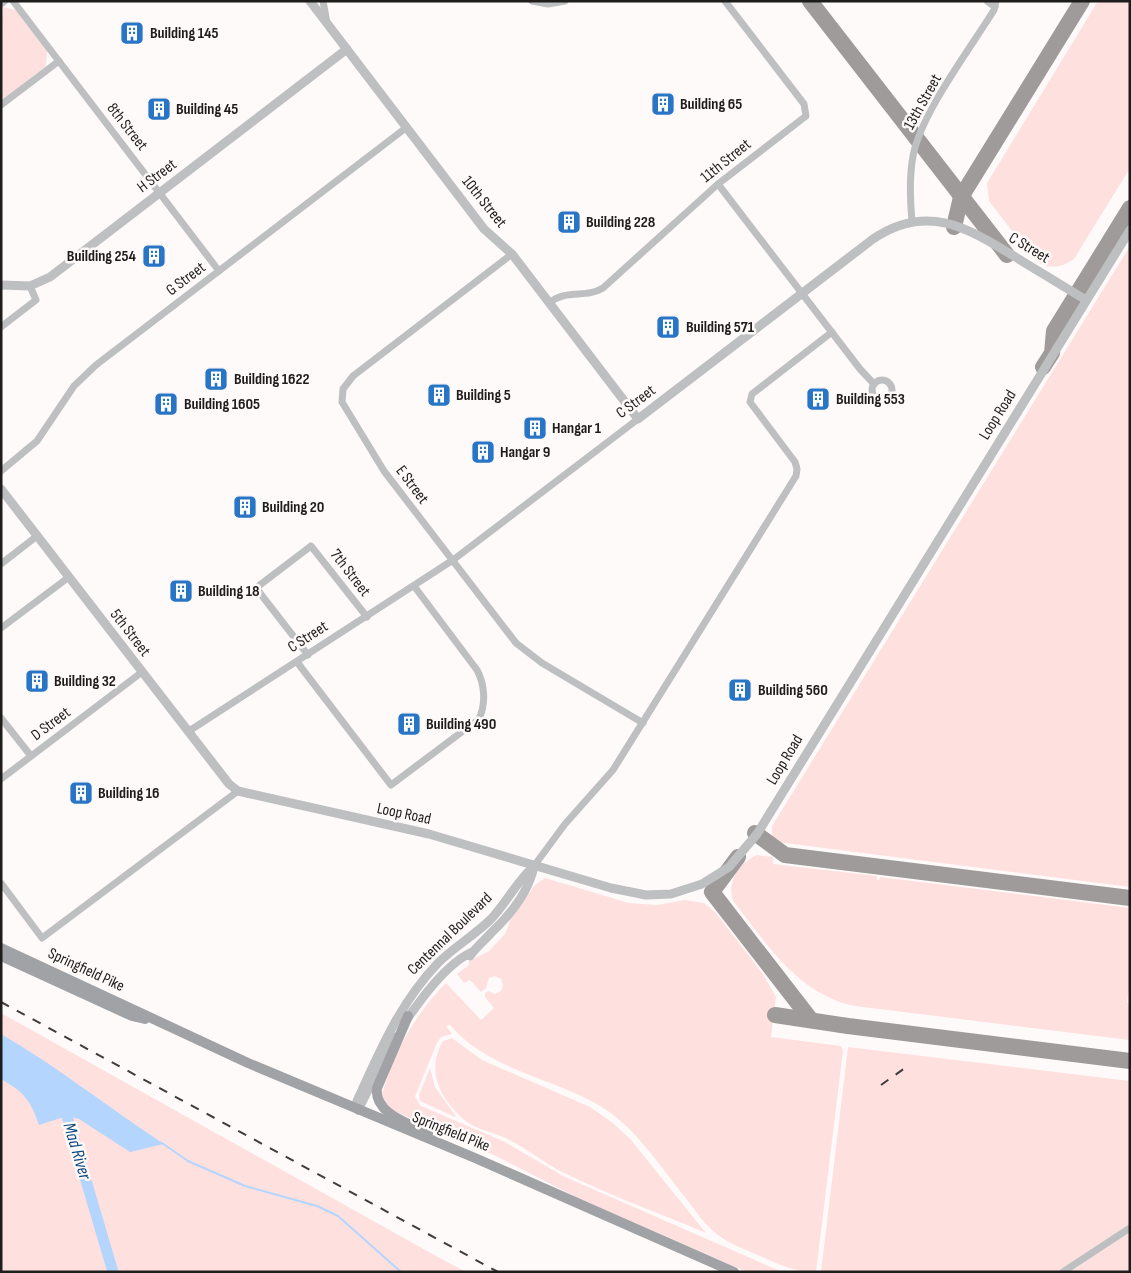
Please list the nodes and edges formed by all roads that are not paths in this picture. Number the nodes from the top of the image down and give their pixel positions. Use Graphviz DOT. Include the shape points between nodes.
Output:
graph roads {
  1 [pos="5,1"];
  2 [pos="13,1"];
  3 [pos="310,1"];
  4 [pos="323,1"];
  5 [pos="532,1"];
  6 [pos="565,1"];
  7 [pos="725,1"];
  8 [pos="987,1"];
  9 [pos="1,4"];
  10 [pos="996,4"];
  11 [pos="328,24"];
  12 [pos="347,50"];
  13 [pos="58,61"];
  14 [pos="1,105"];
  15 [pos="407,127"];
  16 [pos="718,184"];
  17 [pos="160,193"];
  18 [pos="912,221"];
  19 [pos="1130,230"];
  20 [pos="512,254"];
  21 [pos="219,271"];
  22 [pos="1,285"];
  23 [pos="30,286"];
  24 [pos="802,294"];
  25 [pos="1086,300"];
  26 [pos="549,303"];
  27 [pos="1,327"];
  28 [pos="832,332"];
  29 [pos="874,384"];
  30 [pos="638,419"];
  31 [pos="1,471"];
  32 [pos="1,489"];
  33 [pos="37,536"];
  34 [pos="453,560"];
  35 [pos="1,564"];
  36 [pos="68,577"];
  37 [pos="414,586"];
  38 [pos="367,617"];
  39 [pos="1,628"];
  40 [pos="308,655"];
  41 [pos="296,662"];
  42 [pos="142,672"];
  43 [pos="1,718"];
  44 [pos="643,723"];
  45 [pos="189,731"];
  46 [pos="31,756"];
  47 [pos="1,778"];
  48 [pos="238,791"];
  49 [pos="534,866"];
  50 [pos="1,883"];
  51 [pos="1,948"];
  52 [pos="1,956"];
  53 [pos="408,1016"];
  54 [pos="156,1021"];
  55 [pos="358,1110"];
  56 [pos="475,1158"];
  57 [pos="1130,1228"];
  58 [pos="734,1272"];
  59 [pos="1063,1272"];
  1 -- 9 [label="street"];
  2 -- 13 [label="street, 8th Street"];
  3 -- 11 [label="street, 10th Street"];
  4 -- 11 [label="street"];
  5 -- 6 [label="street" via="548,4"];
  7 -- 16 [label="street, 11th Street" via="807,110 803,120"];
  8 -- 10 [label="street, 13th Street"];
  10 -- 18 [label="street, 13th Street" via="930,112 917,141 910,177"];
  11 -- 12 [label="street, 10th Street"];
  12 -- 15 [label="street, 10th Street"];
  12 -- 17 [label="street, H Street"];
  13 -- 14 [label="street"];
  13 -- 17 [label="street, 8th Street"];
  15 -- 20 [label="street, 10th Street" via="484,229"];
  15 -- 21 [label="street, G Street"];
  16 -- 24 [label="street"];
  16 -- 26 [label="street, 11th Street" via="603,288 591,293 563,294"];
  17 -- 21 [label="street, 8th Street"];
  17 -- 23 [label="street, H Street" via="54,274"];
  18 -- 24 [label="street, C Street" via="881,234"];
  18 -- 25 [label="street, C Street" via="940,221 968,230"];
  19 -- 25 [label="street, Loop Road"];
  20 -- 26 [label="street, 10th Street"];
  20 -- 34 [label="street, E Street" via="353,376 342,393 344,407 371,452"];
  21 -- 31 [label="street, G Street" via="90,370 70,392 42,435"];
  22 -- 23 [label="street"];
  23 -- 27 [label="street" via="36,300"];
  24 -- 28 [label="street"];
  24 -- 30 [label="street, C Street"];
  25 -- 49 [label="street, Loop Road" via="744,852 702,884 657,895 623,892"];
  26 -- 30 [label="street, 10th Street"];
  28 -- 29 [label="street"];
  28 -- 44 [label="street" via="752,394 750,402 793,459 797,473"];
  30 -- 34 [label="street, C Street"];
  32 -- 33 [label="street, 5th Street"];
  33 -- 35 [label="street"];
  33 -- 36 [label="street, 5th Street"];
  34 -- 37 [label="street, C Street"];
  34 -- 44 [label="street, E Street" via="522,648"];
  36 -- 39 [label="street"];
  36 -- 42 [label="street, 5th Street"];
  37 -- 38 [label="street, C Street"];
  37 -- 41 [label="street" via="477,670 484,703 479,718 392,785"];
  38 -- 40 [label="street, C Street"];
  38 -- 40 [label="street, 7th Street" via="311,546 256,588"];
  40 -- 41 [label="street, C Street"];
  41 -- 45 [label="street, C Street"];
  42 -- 45 [label="street, 5th Street"];
  42 -- 46 [label="street, D Street"];
  43 -- 46 [label="street"];
  44 -- 49 [label="street" via="604,781 565,824"];
  45 -- 48 [label="street, 5th Street" via="229,784"];
  46 -- 47 [label="street, D Street"];
  48 -- 49 [label="street, Loop Road" via="429,834"];
  48 -- 50 [label="street" via="42,938"];
  49 -- 53 [label="street, Centennal Boulevard" via="531,880 509,915 465,962 448,971 429,989"];
  49 -- 55 [label="street, Centennal Boulevard" via="522,876 490,919 440,962 408,1000 377,1054 357,1101"];
  51 -- 54 [label="main road, Springfield Pike"];
  52 -- 54 [label="main road, Springfield Pike" via="132,1016"];
  53 -- 55 [label="street, Centennal Boulevard"];
  53 -- 56 [label="main road" via="377,1088 378,1103"];
  54 -- 55 [label="main road, Springfield Pike"];
  55 -- 56 [label="main road, Springfield Pike"];
  56 -- 58 [label="main road, Springfield Pike"];
  57 -- 59 [label="street"];
}
